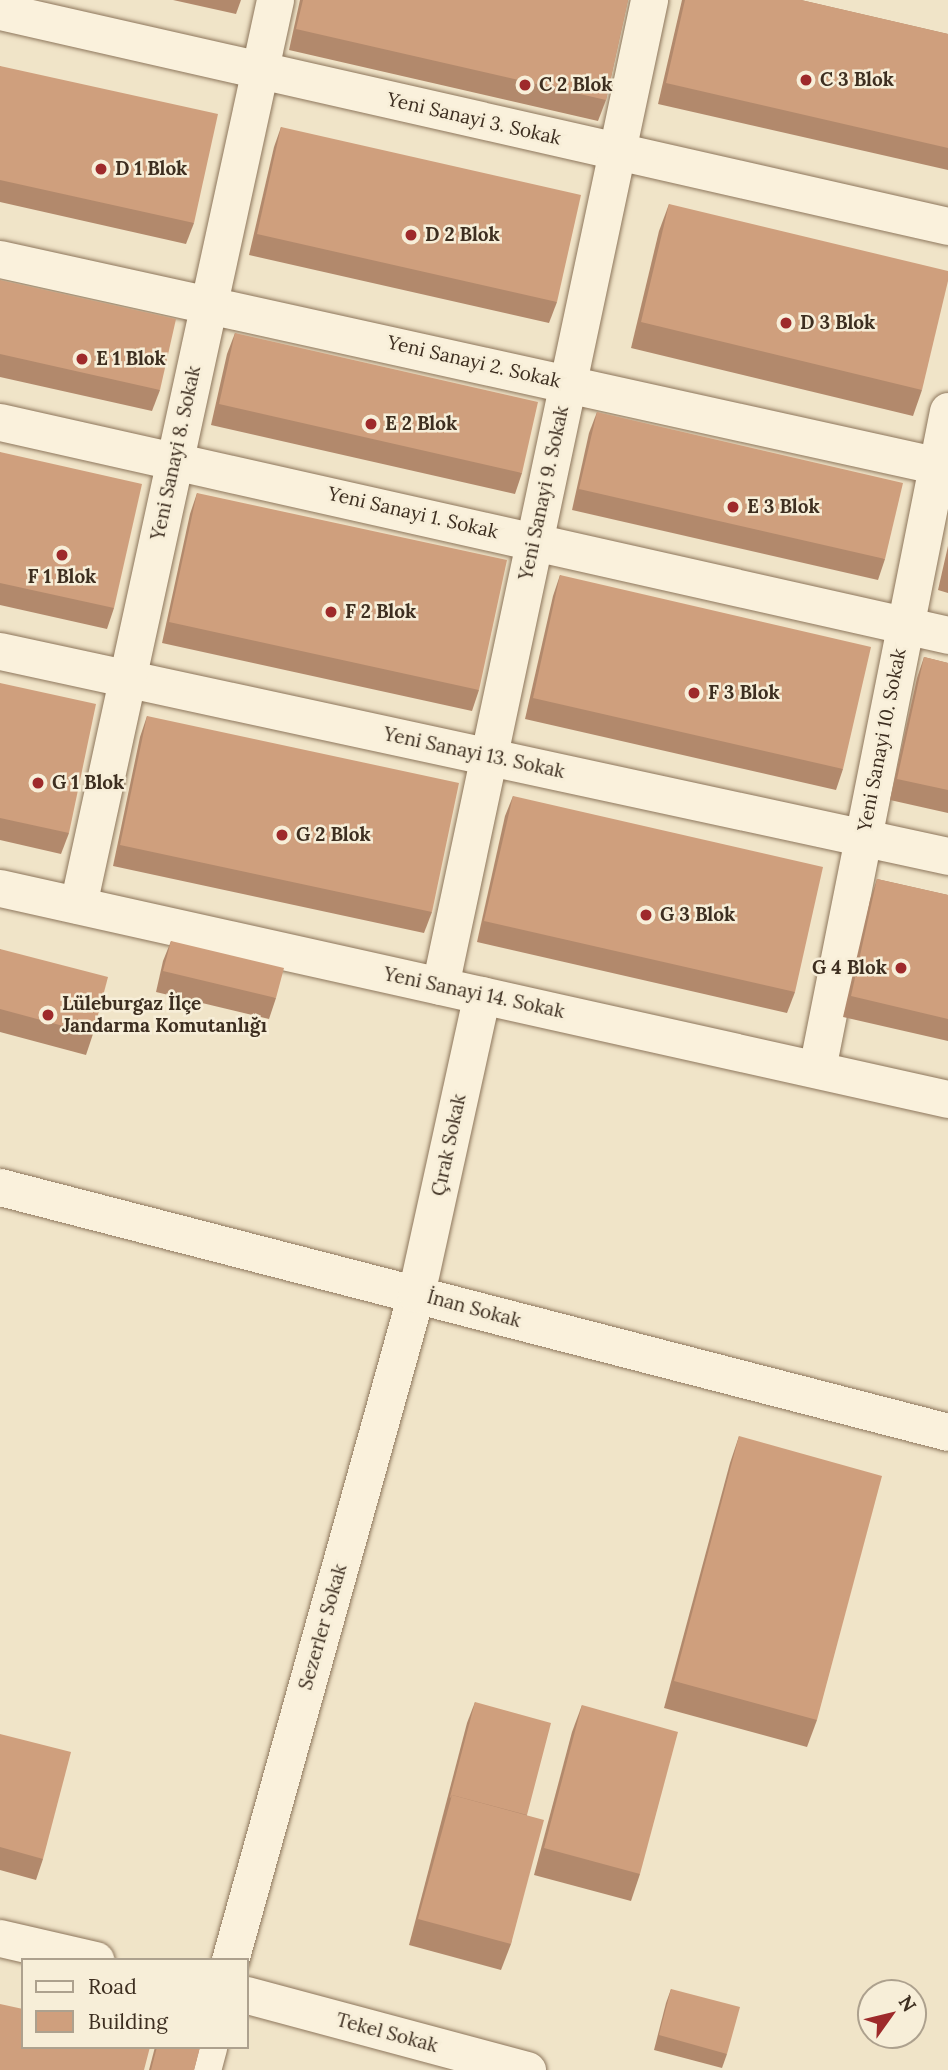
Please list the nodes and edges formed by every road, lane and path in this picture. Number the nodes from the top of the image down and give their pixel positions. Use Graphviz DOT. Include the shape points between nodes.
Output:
graph roads {
  1 [pos="275,0"];
  2 [pos="649,0"];
  3 [pos="0,11"];
  4 [pos="259,71"];
  5 [pos="617,152"];
  6 [pos="948,226"];
  7 [pos="0,259"];
  8 [pos="209,303"];
  9 [pos="568,383"];
  10 [pos="948,411"];
  11 [pos="0,422"];
  12 [pos="175,459"];
  13 [pos="943,467"];
  14 [pos="534,541"];
  15 [pos="905,626"];
  16 [pos="948,635"];
  17 [pos="0,651"];
  18 [pos="127,678"];
  19 [pos="489,756"];
  20 [pos="863,837"];
  21 [pos="948,856"];
  22 [pos="0,888"];
  23 [pos="78,905"];
  24 [pos="440,986"];
  25 [pos="482,995"];
  26 [pos="817,1069"];
  27 [pos="948,1099"];
  28 [pos="0,1186"];
  29 [pos="416,1294"];
  30 [pos="948,1432"];
  31 [pos="0,1938"];
  32 [pos="86,1958"];
  33 [pos="231,1958"];
  34 [pos="248,1996"];
  35 [pos="207,2049"];
  36 [pos="202,2070"];
  37 [pos="527,2070"];
  1 -- 4 [label="street, Yeni Sanayi 8. Sokak"];
  2 -- 5 [label="street, Yeni Sanayi 9. Sokak"];
  3 -- 4 [label="street, Yeni Sanayi 3. Sokak"];
  4 -- 5 [label="street, Yeni Sanayi 3. Sokak"];
  4 -- 8 [label="street, Yeni Sanayi 8. Sokak"];
  5 -- 6 [label="street, Yeni Sanayi 3. Sokak"];
  5 -- 9 [label="street, Yeni Sanayi 9. Sokak"];
  7 -- 8 [label="street, Yeni Sanayi 2. Sokak"];
  8 -- 9 [label="street, Yeni Sanayi 2. Sokak"];
  8 -- 12 [label="street, Yeni Sanayi 8. Sokak"];
  9 -- 13 [label="street, Yeni Sanayi 2. Sokak"];
  9 -- 14 [label="street, Yeni Sanayi 9. Sokak"];
  10 -- 13 [label="street, Yeni Sanayi 10. Sokak"];
  11 -- 12 [label="street, Yeni Sanayi 1. Sokak"];
  12 -- 14 [label="street, Yeni Sanayi 1. Sokak"];
  12 -- 18 [label="street, Yeni Sanayi 8. Sokak"];
  13 -- 15 [label="street, Yeni Sanayi 10. Sokak"];
  14 -- 15 [label="street, Yeni Sanayi 1. Sokak"];
  14 -- 19 [label="street, Yeni Sanayi 9. Sokak"];
  15 -- 16 [label="street, Yeni Sanayi 1. Sokak"];
  15 -- 20 [label="street, Yeni Sanayi 10. Sokak"];
  17 -- 18 [label="street, Yeni Sanayi 13. Sokak"];
  18 -- 19 [label="street, Yeni Sanayi 13. Sokak"];
  18 -- 23 [label="street, Yeni Sanayi 8. Sokak"];
  19 -- 20 [label="street, Yeni Sanayi 13. Sokak"];
  19 -- 24 [label="street, Yeni Sanayi 9. Sokak"];
  20 -- 21 [label="street, Yeni Sanayi 13. Sokak"];
  20 -- 26 [label="street, Yeni Sanayi 10. Sokak"];
  22 -- 23 [label="street, Yeni Sanayi 14. Sokak"];
  23 -- 24 [label="street, Yeni Sanayi 14. Sokak"];
  24 -- 25 [label="street, Yeni Sanayi 14. Sokak"];
  25 -- 26 [label="street, Yeni Sanayi 14. Sokak"];
  25 -- 29 [label="street, Çırak Sokak"];
  26 -- 27 [label="street, Yeni Sanayi 14. Sokak"];
  28 -- 29 [label="street, İnan Sokak"];
  29 -- 30 [label="street, İnan Sokak"];
  29 -- 33 [label="street, Sezerler Sokak"];
  31 -- 32 [label="street"];
  34 -- 37 [label="street, Tekel Sokak"];
  35 -- 36 [label="street"];
}
